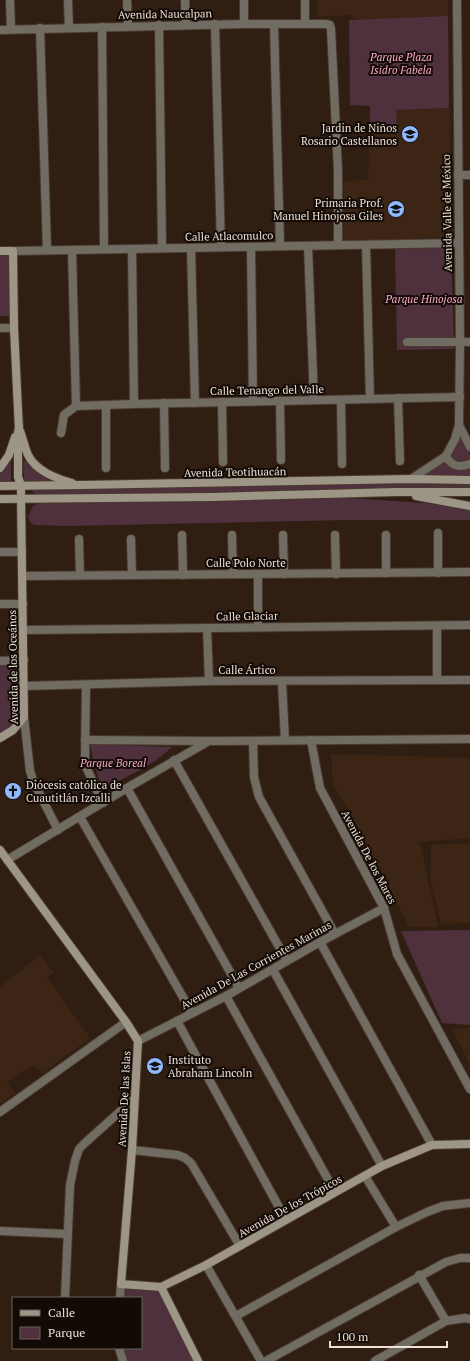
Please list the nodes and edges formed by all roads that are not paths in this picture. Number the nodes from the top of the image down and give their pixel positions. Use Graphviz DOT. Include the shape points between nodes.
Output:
graph roads {
  1 [pos="10,0"];
  2 [pos="68,0"];
  3 [pos="127,0"];
  4 [pos="185,0"];
  5 [pos="244,0"];
  6 [pos="305,0"];
  7 [pos="456,0"];
  8 [pos="216,24"];
  9 [pos="244,24"];
  10 [pos="274,24"];
  11 [pos="305,24"];
  12 [pos="159,25"];
  13 [pos="186,25"];
  14 [pos="128,26"];
  15 [pos="102,27"];
  16 [pos="40,28"];
  17 [pos="69,28"];
  18 [pos="11,29"];
  19 [pos="0,30"];
  20 [pos="458,175"];
  21 [pos="470,175"];
  22 [pos="459,243"];
  23 [pos="338,245"];
  24 [pos="366,245"];
  25 [pos="280,246"];
  26 [pos="308,246"];
  27 [pos="221,247"];
  28 [pos="251,247"];
  29 [pos="162,248"];
  30 [pos="191,248"];
  31 [pos="104,249"];
  32 [pos="132,249"];
  33 [pos="47,250"];
  34 [pos="72,250"];
  35 [pos="0,251"];
  36 [pos="13,251"];
  37 [pos="0,328"];
  38 [pos="14,328"];
  39 [pos="407,342"];
  40 [pos="460,342"];
  41 [pos="470,342"];
  42 [pos="460,397"];
  43 [pos="398,398"];
  44 [pos="370,399"];
  45 [pos="314,400"];
  46 [pos="341,400"];
  47 [pos="280,401"];
  48 [pos="222,402"];
  49 [pos="253,402"];
  50 [pos="164,403"];
  51 [pos="195,403"];
  52 [pos="134,404"];
  53 [pos="106,405"];
  54 [pos="76,406"];
  55 [pos="19,426"];
  56 [pos="459,426"];
  57 [pos="61,433"];
  58 [pos="470,447"];
  59 [pos="446,456"];
  60 [pos="281,460"];
  61 [pos="400,461"];
  62 [pos="223,462"];
  63 [pos="342,464"];
  64 [pos="470,464"];
  65 [pos="0,468"];
  66 [pos="106,468"];
  67 [pos="165,468"];
  68 [pos="411,479"];
  69 [pos="470,480"];
  70 [pos="21,485"];
  71 [pos="82,485"];
  72 [pos="0,486"];
  73 [pos="397,492"];
  74 [pos="470,492"];
  75 [pos="21,498"];
  76 [pos="0,499"];
  77 [pos="470,506"];
  78 [pos="438,532"];
  79 [pos="182,535"];
  80 [pos="232,535"];
  81 [pos="283,535"];
  82 [pos="335,535"];
  83 [pos="386,535"];
  84 [pos="79,539"];
  85 [pos="131,539"];
  86 [pos="0,552"];
  87 [pos="22,552"];
  88 [pos="470,572"];
  89 [pos="386,573"];
  90 [pos="438,573"];
  91 [pos="183,574"];
  92 [pos="234,574"];
  93 [pos="258,574"];
  94 [pos="284,574"];
  95 [pos="336,574"];
  96 [pos="80,575"];
  97 [pos="132,575"];
  98 [pos="23,576"];
  99 [pos="0,604"];
  100 [pos="23,604"];
  101 [pos="470,625"];
  102 [pos="437,626"];
  103 [pos="258,627"];
  104 [pos="208,628"];
  105 [pos="24,630"];
  106 [pos="24,660"];
  107 [pos="0,661"];
  108 [pos="438,680"];
  109 [pos="470,680"];
  110 [pos="209,681"];
  111 [pos="282,682"];
  112 [pos="86,685"];
  113 [pos="24,686"];
  114 [pos="24,717"];
  115 [pos="0,738"];
  116 [pos="470,739"];
  117 [pos="85,740"];
  118 [pos="253,740"];
  119 [pos="284,740"];
  120 [pos="311,740"];
  121 [pos="210,741"];
  122 [pos="174,760"];
  123 [pos="127,788"];
  124 [pos="102,803"];
  125 [pos="80,817"];
  126 [pos="58,830"];
  127 [pos="0,850"];
  128 [pos="7,860"];
  129 [pos="384,908"];
  130 [pos="335,934"];
  131 [pos="320,942"];
  132 [pos="287,961"];
  133 [pos="273,970"];
  134 [pos="239,988"];
  135 [pos="226,996"];
  136 [pos="192,1013"];
  137 [pos="177,1021"];
  138 [pos="126,1022"];
  139 [pos="138,1041"];
  140 [pos="470,1089"];
  141 [pos="134,1099"];
  142 [pos="0,1112"];
  143 [pos="470,1144"];
  144 [pos="432,1145"];
  145 [pos="132,1150"];
  146 [pos="382,1166"];
  147 [pos="365,1176"];
  148 [pos="335,1192"];
  149 [pos="470,1203"];
  150 [pos="286,1220"];
  151 [pos="396,1227"];
  152 [pos="0,1231"];
  153 [pos="67,1234"];
  154 [pos="240,1246"];
  155 [pos="470,1258"];
  156 [pos="206,1265"];
  157 [pos="419,1275"];
  158 [pos="121,1284"];
  159 [pos="161,1287"];
  160 [pos="65,1297"];
  161 [pos="120,1297"];
  162 [pos="236,1316"];
  163 [pos="470,1319"];
  164 [pos="446,1321"];
  165 [pos="119,1349"];
  166 [pos="123,1361"];
  167 [pos="198,1361"];
  168 [pos="261,1361"];
  169 [pos="266,1361"];
  170 [pos="375,1361"];
  1 -- 18 [label="street"];
  2 -- 17 [label="street"];
  3 -- 14 [label="street"];
  4 -- 13 [label="street"];
  5 -- 9 [label="street"];
  6 -- 11 [label="street"];
  7 -- 20 [label="street, Avenida Valle de México"];
  8 -- 9 [label="street, Avenida Naucalpan"];
  8 -- 13 [label="street, Avenida Naucalpan"];
  8 -- 27 [label="street"];
  9 -- 10 [label="street, Avenida Naucalpan"];
  10 -- 11 [label="street, Avenida Naucalpan"];
  10 -- 25 [label="street"];
  11 -- 23 [label="street, Avenida Naucalpan" via="330,25 331,29"];
  12 -- 13 [label="street, Avenida Naucalpan"];
  12 -- 14 [label="street, Avenida Naucalpan"];
  12 -- 29 [label="street"];
  14 -- 15 [label="street, Avenida Naucalpan"];
  15 -- 17 [label="street, Avenida Naucalpan"];
  15 -- 31 [label="street"];
  16 -- 17 [label="street, Avenida Naucalpan"];
  16 -- 18 [label="street, Avenida Naucalpan"];
  16 -- 33 [label="street"];
  18 -- 19 [label="street, Avenida Naucalpan"];
  20 -- 21 [label="street"];
  20 -- 22 [label="street, Avenida Valle de México"];
  22 -- 24 [label="street, Calle Atlacomulco"];
  22 -- 40 [label="street, Avenida Valle de México"];
  23 -- 24 [label="street, Calle Atlacomulco"];
  23 -- 26 [label="street, Calle Atlacomulco"];
  24 -- 44 [label="street"];
  25 -- 26 [label="street, Calle Atlacomulco"];
  25 -- 28 [label="street, Calle Atlacomulco"];
  26 -- 45 [label="street"];
  27 -- 28 [label="street, Calle Atlacomulco"];
  27 -- 30 [label="street, Calle Atlacomulco"];
  28 -- 49 [label="street"];
  29 -- 30 [label="street, Calle Atlacomulco"];
  29 -- 32 [label="street, Calle Atlacomulco"];
  30 -- 51 [label="street"];
  31 -- 32 [label="street, Calle Atlacomulco"];
  31 -- 34 [label="street, Calle Atlacomulco"];
  32 -- 52 [label="street"];
  33 -- 34 [label="street, Calle Atlacomulco"];
  33 -- 36 [label="street, Calle Atlacomulco"];
  34 -- 54 [label="street"];
  35 -- 36 [label="street, Calle Atlacomulco"];
  36 -- 38 [label="street"];
  37 -- 38 [label="street"];
  38 -- 55 [label="street"];
  39 -- 40 [label="street"];
  40 -- 41 [label="street"];
  40 -- 42 [label="street, Avenida Valle de México"];
  42 -- 43 [label="street, Calle Tenango del Valle"];
  42 -- 56 [label="street, Avenida Valle de México"];
  43 -- 44 [label="street, Calle Tenango del Valle"];
  43 -- 61 [label="street"];
  44 -- 46 [label="street, Calle Tenango del Valle"];
  45 -- 46 [label="street, Calle Tenango del Valle"];
  45 -- 47 [label="street, Calle Tenango del Valle"];
  46 -- 63 [label="street"];
  47 -- 49 [label="street, Calle Tenango del Valle"];
  47 -- 60 [label="street"];
  48 -- 49 [label="street, Calle Tenango del Valle"];
  48 -- 51 [label="street, Calle Tenango del Valle"];
  48 -- 62 [label="street"];
  50 -- 51 [label="street, Calle Tenango del Valle"];
  50 -- 52 [label="street, Calle Tenango del Valle"];
  50 -- 67 [label="street"];
  52 -- 53 [label="street, Calle Tenango del Valle"];
  53 -- 54 [label="street, Calle Tenango del Valle"];
  53 -- 66 [label="street"];
  54 -- 57 [label="street" via="64,415"];
  55 -- 65 [label="street" via="9,455"];
  55 -- 70 [label="street, Avenida de los Oceános" via="18,477"];
  55 -- 71 [label="street" via="28,456 35,465 47,474"];
  56 -- 58 [label="street, Avenida Valle de México"];
  56 -- 59 [label="street, Avenida Valle de México"];
  59 -- 64 [label="street" via="455,466"];
  59 -- 68 [label="street, Avenida Valle de México"];
  68 -- 69 [label="street, Avenida Teotihuacán"];
  68 -- 71 [label="street, Avenida Teotihuacán"];
  70 -- 71 [label="street, Avenida Teotihuacán"];
  70 -- 72 [label="street, Avenida Teotihuacán"];
  70 -- 75 [label="street, Avenida de los Oceános"];
  73 -- 74 [label="street"];
  73 -- 75 [label="street" via="212,497"];
  73 -- 77 [label="street"];
  75 -- 76 [label="street"];
  75 -- 87 [label="street, Avenida de los Oceános"];
  78 -- 90 [label="street"];
  79 -- 91 [label="street"];
  80 -- 92 [label="street"];
  81 -- 94 [label="street"];
  82 -- 95 [label="street"];
  83 -- 89 [label="street"];
  84 -- 96 [label="street"];
  85 -- 97 [label="street"];
  86 -- 87 [label="street"];
  87 -- 98 [label="street, Avenida de los Oceános"];
  88 -- 90 [label="street, Calle Polo Norte"];
  89 -- 90 [label="street, Calle Polo Norte"];
  89 -- 95 [label="street, Calle Polo Norte"];
  91 -- 92 [label="street, Calle Polo Norte"];
  91 -- 97 [label="street, Calle Polo Norte"];
  92 -- 93 [label="street, Calle Polo Norte"];
  93 -- 94 [label="street, Calle Polo Norte"];
  93 -- 103 [label="street"];
  94 -- 95 [label="street, Calle Polo Norte"];
  96 -- 97 [label="street, Calle Polo Norte"];
  96 -- 98 [label="street, Calle Polo Norte"];
  98 -- 100 [label="street, Avenida de los Oceános"];
  99 -- 100 [label="street"];
  100 -- 105 [label="street, Avenida de los Oceános"];
  101 -- 102 [label="street, Calle Glaciar"];
  102 -- 103 [label="street, Calle Glaciar"];
  102 -- 108 [label="street"];
  103 -- 104 [label="street, Calle Glaciar"];
  104 -- 105 [label="street, Calle Glaciar"];
  104 -- 110 [label="street"];
  105 -- 106 [label="street, Avenida de los Oceános"];
  106 -- 107 [label="street"];
  106 -- 113 [label="street, Avenida de los Oceános"];
  108 -- 109 [label="street, Calle Ártico"];
  108 -- 111 [label="street, Calle Ártico"];
  110 -- 111 [label="street, Calle Ártico"];
  110 -- 112 [label="street, Calle Ártico"];
  111 -- 119 [label="street"];
  112 -- 113 [label="street, Calle Ártico"];
  112 -- 117 [label="street"];
  113 -- 114 [label="street, Avenida de los Oceános"];
  114 -- 115 [label="street" via="13,730"];
  114 -- 126 [label="street, Avenida de los Oceános" via="30,771"];
  116 -- 120 [label="street"];
  117 -- 121 [label="street"];
  117 -- 124 [label="street" via="86,767"];
  118 -- 119 [label="street"];
  118 -- 121 [label="street"];
  118 -- 130 [label="street" via="254,778 259,797"];
  119 -- 120 [label="street"];
  120 -- 129 [label="street, Avenida De los Mares" via="320,788"];
  121 -- 122 [label="street"];
  122 -- 123 [label="street"];
  122 -- 132 [label="street"];
  123 -- 124 [label="street"];
  123 -- 134 [label="street"];
  124 -- 125 [label="street"];
  125 -- 126 [label="street"];
  125 -- 136 [label="street"];
  126 -- 128 [label="street"];
  127 -- 128 [label="street, Avenida De las Islas"];
  128 -- 138 [label="street, Avenida De las Islas"];
  129 -- 130 [label="street, Avenida De Las Corrientes Marinas"];
  129 -- 140 [label="street, Avenida De los Mares" via="397,954"];
  130 -- 131 [label="street, Avenida De Las Corrientes Marinas"];
  131 -- 132 [label="street, Avenida De Las Corrientes Marinas"];
  131 -- 144 [label="street"];
  132 -- 133 [label="street, Avenida De Las Corrientes Marinas"];
  133 -- 134 [label="street, Avenida De Las Corrientes Marinas"];
  133 -- 146 [label="street"];
  134 -- 135 [label="street, Avenida De Las Corrientes Marinas"];
  135 -- 136 [label="street, Avenida De Las Corrientes Marinas"];
  135 -- 148 [label="street"];
  136 -- 137 [label="street, Avenida De Las Corrientes Marinas"];
  137 -- 139 [label="street, Avenida De Las Corrientes Marinas"];
  137 -- 150 [label="street"];
  138 -- 139 [label="street, Avenida De las Islas"];
  138 -- 142 [label="street"];
  139 -- 141 [label="street, Avenida De las Islas"];
  141 -- 145 [label="street, Avenida De las Islas"];
  141 -- 153 [label="street" via="79,1150 70,1185"];
  143 -- 144 [label="street, Avenida De los Trópicos"];
  144 -- 146 [label="street, Avenida De los Trópicos"];
  145 -- 154 [label="street" via="185,1158"];
  145 -- 158 [label="street, Avenida De las Islas"];
  146 -- 147 [label="street, Avenida De los Trópicos"];
  147 -- 148 [label="street, Avenida De los Trópicos"];
  147 -- 151 [label="street"];
  148 -- 150 [label="street, Avenida De los Trópicos"];
  149 -- 151 [label="street" via="443,1206"];
  150 -- 154 [label="street, Avenida De los Trópicos"];
  151 -- 162 [label="street"];
  152 -- 153 [label="street"];
  153 -- 160 [label="street"];
  154 -- 156 [label="street, Avenida De los Trópicos"];
  155 -- 157 [label="street" via="446,1262"];
  156 -- 159 [label="street, Avenida De los Trópicos"];
  156 -- 162 [label="street"];
  157 -- 164 [label="street"];
  157 -- 169 [label="street"];
  158 -- 159 [label="street"];
  158 -- 161 [label="street, Avenida De las Islas"];
  159 -- 167 [label="street"];
  162 -- 168 [label="street"];
  163 -- 164 [label="street"];
  164 -- 170 [label="street"];
  165 -- 166 [label="street"];
}
